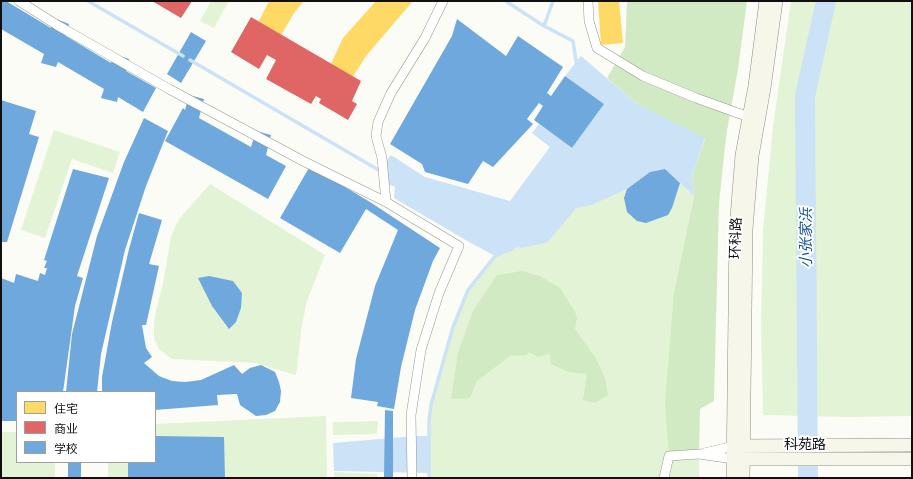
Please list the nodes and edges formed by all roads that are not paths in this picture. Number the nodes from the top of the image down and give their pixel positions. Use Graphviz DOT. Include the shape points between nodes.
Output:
graph roads {
  1 [pos="19,1"];
  2 [pos="443,1"];
  3 [pos="588,1"];
  4 [pos="766,1"];
  5 [pos="776,1"];
  6 [pos="749,117"];
  7 [pos="386,202"];
  8 [pos="739,446"];
  9 [pos="912,446"];
  10 [pos="699,454"];
  11 [pos="738,459"];
  12 [pos="912,459"];
  13 [pos="412,477"];
  14 [pos="664,478"];
  15 [pos="733,478"];
  16 [pos="743,478"];
  1 -- 7 [label="street" via="169,89"];
  2 -- 7 [label="street" via="391,93 378,122 376,136 382,158"];
  3 -- 6 [label="street" via="588,21 597,48 643,76"];
  4 -- 6 [label="street, 环科路"];
  5 -- 8 [label="street, 环科路" via="752,156 746,229"];
  6 -- 8 [label="street, 环科路" via="742,155 736,229"];
  7 -- 13 [label="street" via="459,246 437,300 421,350 411,415"];
  8 -- 9 [label="street, 科苑路"];
  8 -- 10 [label="street, 科苑路"];
  8 -- 11 [label="street, 环科路"];
  10 -- 11 [label="street"];
  10 -- 14 [label="street" via="669,456"];
  11 -- 12 [label="street, 科苑路"];
  11 -- 15 [label="street, 环科路"];
  11 -- 16 [label="street, 环科路"];
}
